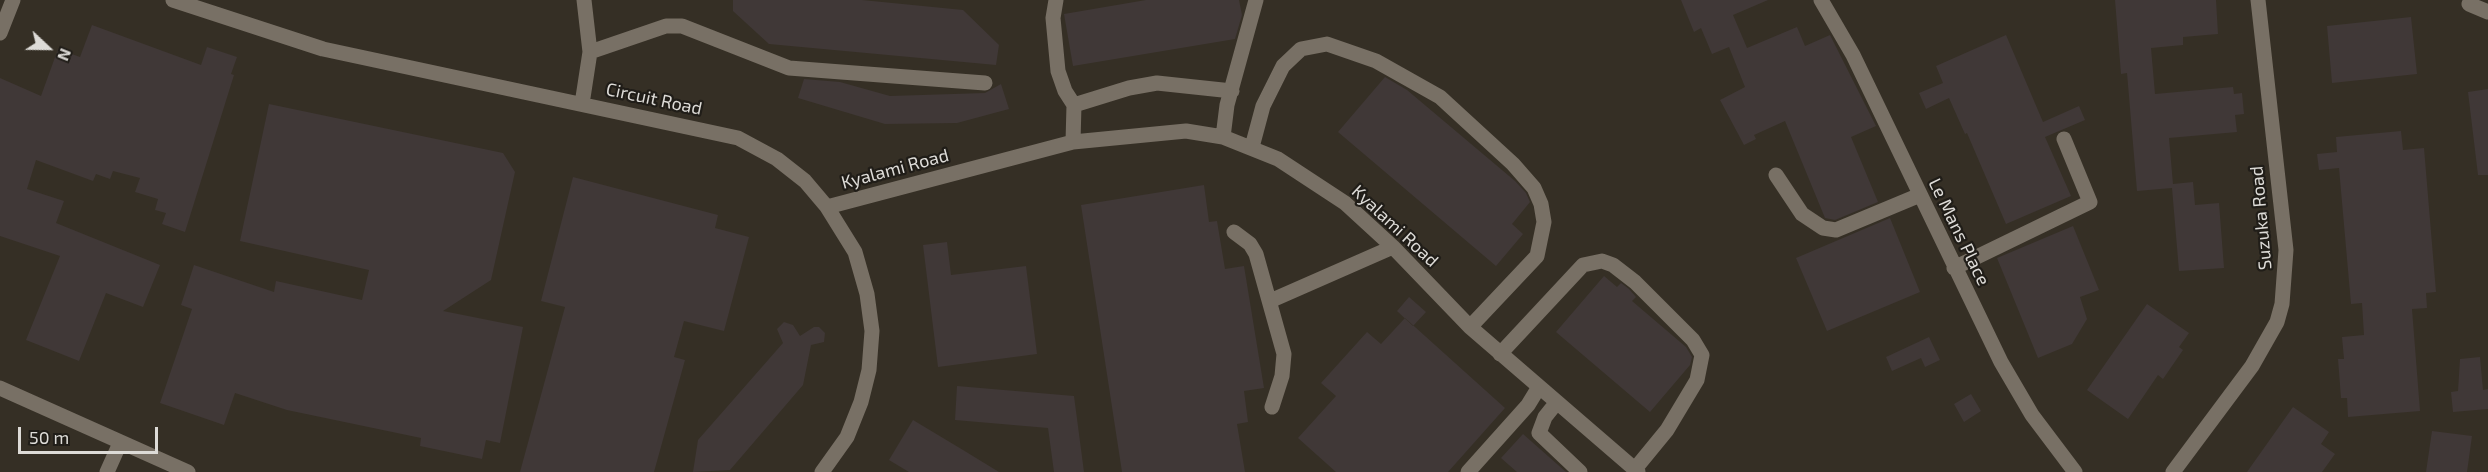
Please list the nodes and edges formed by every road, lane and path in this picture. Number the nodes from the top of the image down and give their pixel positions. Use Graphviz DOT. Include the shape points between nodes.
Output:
graph roads {
  1 [pos="13,0"];
  2 [pos="173,0"];
  3 [pos="584,0"];
  4 [pos="1056,0"];
  5 [pos="1256,0"];
  6 [pos="1821,0"];
  7 [pos="2258,0"];
  8 [pos="2469,4"];
  9 [pos="2488,12"];
  10 [pos="0,33"];
  11 [pos="590,52"];
  12 [pos="985,83"];
  13 [pos="1232,91"];
  14 [pos="582,104"];
  15 [pos="1074,105"];
  16 [pos="1223,137"];
  17 [pos="2064,139"];
  18 [pos="1073,142"];
  19 [pos="1252,147"];
  20 [pos="1776,175"];
  21 [pos="1920,195"];
  22 [pos="826,207"];
  23 [pos="1234,232"];
  24 [pos="1393,247"];
  25 [pos="1954,268"];
  26 [pos="1270,301"];
  27 [pos="1470,327"];
  28 [pos="1500,354"];
  29 [pos="1539,387"];
  30 [pos="0,388"];
  31 [pos="1557,402"];
  32 [pos="1272,407"];
  33 [pos="120,443"];
  34 [pos="1636,471"];
  35 [pos="107,472"];
  36 [pos="188,472"];
  37 [pos="822,472"];
  38 [pos="1468,472"];
  39 [pos="1580,472"];
  40 [pos="2075,472"];
  41 [pos="2173,472"];
  1 -- 10 [label="lane"];
  2 -- 14 [label="lane, Circuit Road" via="323,49"];
  3 -- 11 [label="lane"];
  4 -- 15 [label="lane" via="1053,18 1058,70"];
  5 -- 13 [label="lane"];
  6 -- 21 [label="lane, Le Mans Place" via="1853,56"];
  7 -- 41 [label="lane, Suzuka Road" via="2286,250 2282,304 2277,322 2252,366"];
  8 -- 9 [label="lane"];
  11 -- 12 [label="lane" via="666,26 682,26 789,68"];
  11 -- 14 [label="lane"];
  13 -- 15 [label="lane" via="1157,83"];
  13 -- 16 [label="lane"];
  14 -- 22 [label="lane, Circuit Road" via="738,138 777,159 805,181"];
  15 -- 18 [label="lane"];
  16 -- 18 [label="lane, Kyalami Road" via="1186,131"];
  16 -- 19 [label="lane, Kyalami Road"];
  17 -- 25 [label="lane" via="2090,202"];
  18 -- 22 [label="lane, Kyalami Road"];
  19 -- 24 [label="lane, Kyalami Road" via="1278,159 1345,203"];
  19 -- 27 [label="lane" via="1263,106 1283,66 1301,48 1327,44 1376,61 1440,97 1534,188 1544,222 1537,256"];
  20 -- 21 [label="lane" via="1802,214 1823,228 1836,230"];
  21 -- 25 [label="lane, Le Mans Place"];
  22 -- 37 [label="lane, Circuit Road" via="855,252 872,331 861,402 847,437"];
  23 -- 26 [label="lane" via="1256,254"];
  24 -- 26 [label="lane"];
  24 -- 27 [label="lane, Kyalami Road"];
  25 -- 40 [label="lane, Le Mans Place" via="2021,398"];
  26 -- 32 [label="lane" via="1284,354"];
  27 -- 28 [label="lane, Kyalami Road"];
  28 -- 29 [label="lane, Kyalami Road"];
  28 -- 34 [label="lane" via="1582,265 1602,261 1635,282 1693,340 1702,355 1697,380"];
  29 -- 31 [label="lane, Kyalami Road"];
  29 -- 38 [label="lane" via="1528,405"];
  30 -- 33 [label="lane"];
  31 -- 34 [label="lane, Kyalami Road"];
  31 -- 39 [label="lane" via="1539,433"];
  33 -- 35 [label="lane"];
  33 -- 36 [label="lane"];
}
